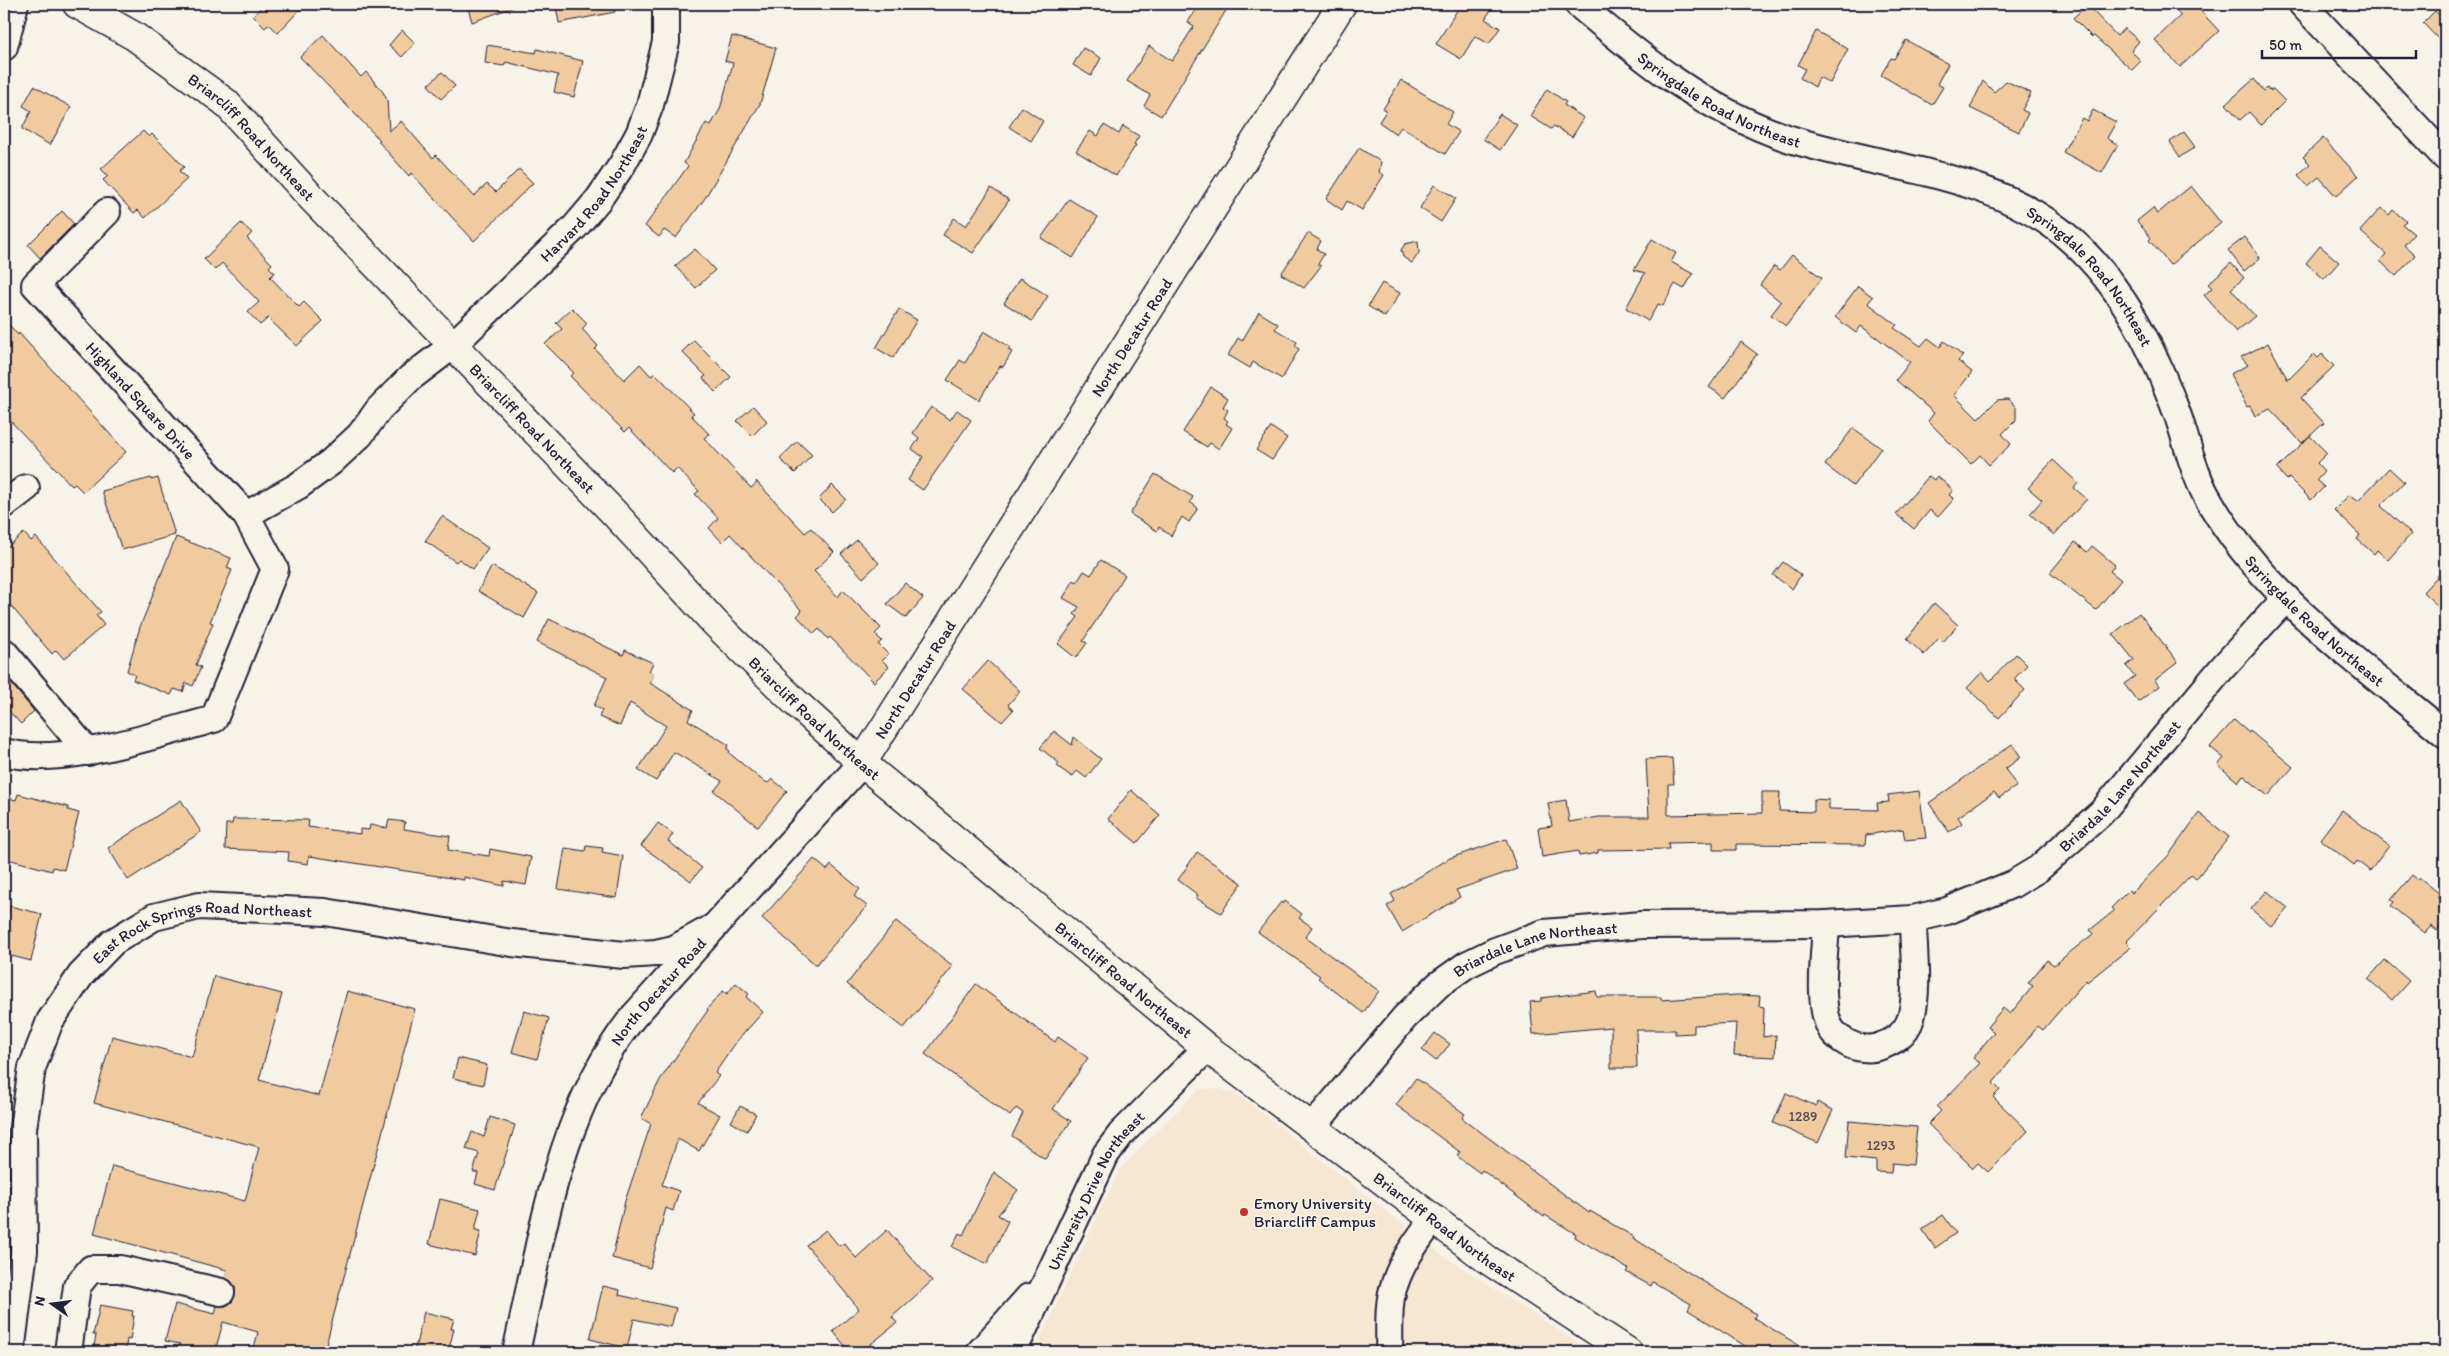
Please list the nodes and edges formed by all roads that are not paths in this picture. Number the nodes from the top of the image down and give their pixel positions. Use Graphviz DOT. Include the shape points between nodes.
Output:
graph roads {
  1 [pos="15,4"];
  2 [pos="77,4"];
  3 [pos="666,4"];
  4 [pos="1342,4"];
  5 [pos="1578,4"];
  6 [pos="2302,4"];
  7 [pos="4,47"];
  8 [pos="2445,157"];
  9 [pos="107,212"];
  10 [pos="452,346"];
  11 [pos="26,488"];
  12 [pos="4,505"];
  13 [pos="246,515"];
  14 [pos="2286,598"];
  15 [pos="4,652"];
  16 [pos="2445,734"];
  17 [pos="4,752"];
  18 [pos="88,752"];
  19 [pos="862,764"];
  20 [pos="1913,919"];
  21 [pos="1826,924"];
  22 [pos="714,927"];
  23 [pos="1207,1048"];
  24 [pos="1313,1126"];
  25 [pos="1433,1219"];
  26 [pos="14,1248"];
  27 [pos="1046,1277"];
  28 [pos="221,1292"];
  29 [pos="11,1352"];
  30 [pos="68,1352"];
  31 [pos="516,1352"];
  32 [pos="980,1352"];
  33 [pos="1013,1352"];
  34 [pos="1389,1352"];
  35 [pos="1628,1352"];
  1 -- 7 [label="street"];
  2 -- 10 [label="main road, Briarcliff Road Northeast" via="134,36 224,102"];
  3 -- 10 [label="street, Harvard Road Northeast" via="666,42 659,74 639,134 622,165 575,227"];
  4 -- 19 [label="main road, North Decatur Road"];
  5 -- 14 [label="street, Springdale Road Northeast" via="1660,72 1686,90 1743,120 1834,152 1982,189 2012,201 2070,239 2117,292 2141,329 2206,494 2241,547"];
  6 -- 8 [label="street"];
  9 -- 13 [label="street, Highland Square Drive" via="35,285"];
  10 -- 13 [label="street" via="410,378 379,409 360,436 331,462 298,486"];
  10 -- 19 [label="main road, Briarcliff Road Northeast" via="616,515 715,623"];
  11 -- 12 [label="street"];
  13 -- 18 [label="street, Highland Square Drive" via="275,569 214,719"];
  14 -- 16 [label="street, Springdale Road Northeast"];
  14 -- 20 [label="street, Briardale Lane Northeast" via="2223,667 2101,813 2065,846 2038,869 2012,884 1947,911"];
  15 -- 18 [label="street"];
  17 -- 18 [label="street, Highland Square Drive" via="45,755"];
  19 -- 22 [label="street, North Decatur Road"];
  19 -- 23 [label="main road, Briarcliff Road Northeast"];
  20 -- 21 [label="street, Briardale Lane Northeast"];
  20 -- 21 [label="street" via="1914,1004 1910,1020 1904,1031 1890,1043 1872,1049 1854,1047 1839,1039 1825,1014"];
  21 -- 24 [label="street, Briardale Lane Northeast" via="1642,925 1544,933 1495,951 1466,965 1438,985 1405,1017"];
  22 -- 26 [label="street, East Rock Springs Road Northeast" via="674,949 624,955 512,943 325,912 199,906 154,917 113,942 81,975 50,1021 32,1068 23,1128"];
  22 -- 31 [label="street, North Decatur Road" via="614,1043 584,1098 570,1131 548,1209"];
  23 -- 24 [label="main road, Briarcliff Road Northeast"];
  23 -- 27 [label="street, University Drive Northeast" via="1121,1134 1106,1154"];
  24 -- 25 [label="main road, Briarcliff Road Northeast"];
  25 -- 34 [label="street" via="1407,1256 1394,1284"];
  25 -- 35 [label="main road, Briarcliff Road Northeast" via="1544,1299"];
  26 -- 29 [label="street, East Rock Springs Road Northeast"];
  27 -- 32 [label="street"];
  27 -- 33 [label="street, University Drive Northeast"];
  28 -- 30 [label="street" via="120,1269 91,1269 77,1286"];
}
